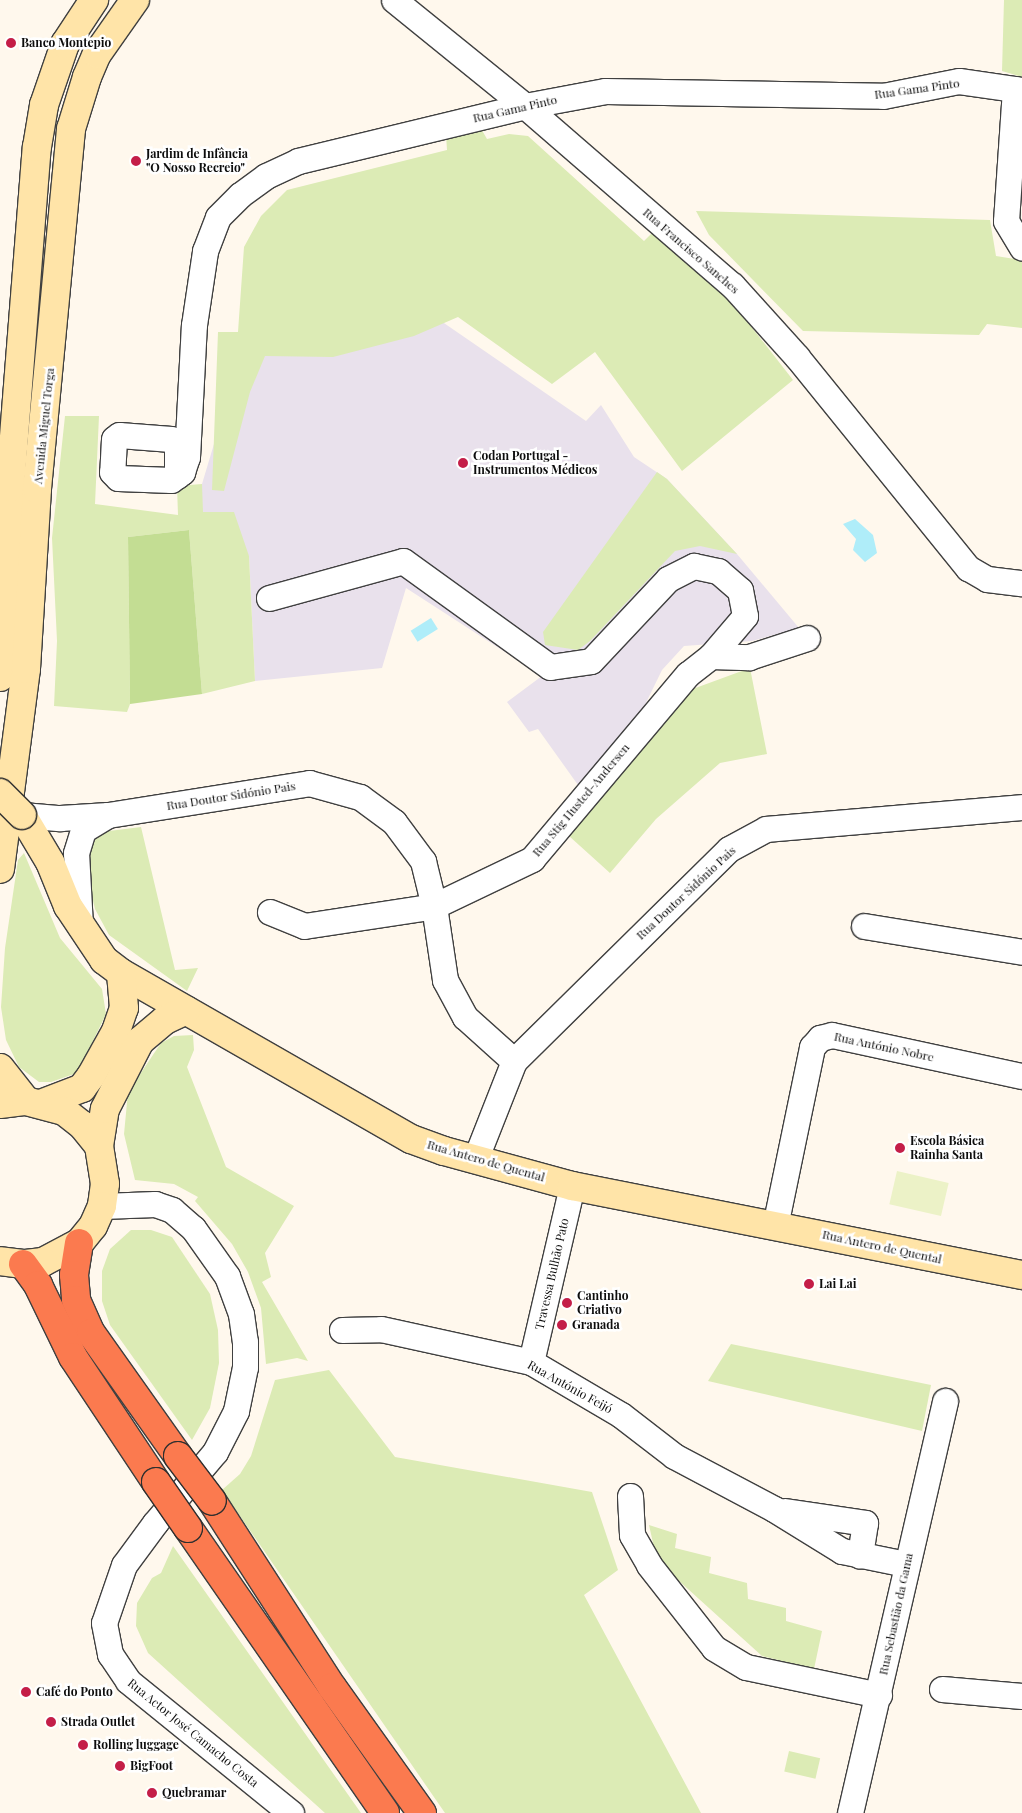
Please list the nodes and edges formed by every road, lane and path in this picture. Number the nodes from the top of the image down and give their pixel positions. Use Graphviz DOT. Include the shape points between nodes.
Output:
graph roads {
  1 [pos="94,0"];
  2 [pos="135,0"];
  3 [pos="394,0"];
  4 [pos="1018,89"];
  5 [pos="525,106"];
  6 [pos="1022,248"];
  7 [pos="191,395"];
  8 [pos="150,436"];
  9 [pos="177,476"];
  10 [pos="1022,583"];
  11 [pos="269,598"];
  12 [pos="807,638"];
  13 [pos="711,656"];
  14 [pos="0,677"];
  15 [pos="0,793"];
  16 [pos="1022,807"];
  17 [pos="22,815"];
  18 [pos="108,815"];
  19 [pos="0,868"];
  20 [pos="434,906"];
  21 [pos="270,912"];
  22 [pos="80,926"];
  23 [pos="864,926"];
  24 [pos="1022,952"];
  25 [pos="121,973"];
  26 [pos="186,1010"];
  27 [pos="514,1061"];
  28 [pos="0,1068"];
  29 [pos="1022,1076"];
  30 [pos="23,1103"];
  31 [pos="99,1146"];
  32 [pos="475,1160"];
  33 [pos="572,1186"];
  34 [pos="102,1206"];
  35 [pos="776,1226"];
  36 [pos="79,1243"];
  37 [pos="11,1263"];
  38 [pos="1020,1277"];
  39 [pos="342,1330"];
  40 [pos="530,1362"];
  41 [pos="943,1408"];
  42 [pos="630,1496"];
  43 [pos="774,1509"];
  44 [pos="860,1556"];
  45 [pos="906,1564"];
  46 [pos="942,1689"];
  47 [pos="879,1694"];
  48 [pos="1022,1696"];
  49 [pos="291,1813"];
  50 [pos="385,1813"];
  51 [pos="422,1813"];
  52 [pos="850,1813"];
  1 -- 14 [label="main road" via="65,44 44,105 37,147 11,478"];
  2 -- 19 [label="main road, Avenida Miguel Torga" via="97,54 72,129 37,489 26,670"];
  3 -- 5 [label="street, Rua Francisco Sanches"];
  4 -- 5 [label="street, Rua Gama Pinto" via="959,80 882,96 605,91"];
  4 -- 6 [label="street" via="1006,221"];
  5 -- 7 [label="street, Rua Gama Pinto" via="298,161 266,176 240,195 218,217 205,251 194,325"];
  5 -- 10 [label="street, Rua Francisco Sanches" via="732,285 797,357 968,568 987,579"];
  7 -- 8 [label="street, Rua Gama Pinto" via="177,418"];
  7 -- 9 [label="street, Rua Gama Pinto" via="187,456 182,472"];
  8 -- 9 [label="street" via="171,439 176,444"];
  8 -- 9 [label="street" via="119,435 114,439 114,474 118,478 171,480"];
  11 -- 13 [label="street, Rua Stig Husted-Andersen" via="403,562 550,667 592,661 668,579 694,566 718,571 740,590 745,616"];
  12 -- 13 [label="street" via="749,657"];
  13 -- 20 [label="street, Rua Stig Husted-Andersen" via="688,674 532,859"];
  15 -- 17 [label="main road, Rua Antero de Quental, bridge"];
  16 -- 27 [label="street, Rua Doutor Sidónio Pais" via="766,829 729,849"];
  17 -- 18 [label="street, Rua Doutor Sidónio Pais" via="60,818"];
  17 -- 22 [label="main road, Rua Antero de Quental" via="50,862"];
  18 -- 20 [label="street, Rua Doutor Sidónio Pais" via="309,783 351,794 360,797 400,830 423,861"];
  18 -- 22 [label="street" via="83,830 76,853"];
  20 -- 21 [label="street, Rua Stig Husted-Andersen" via="304,926"];
  20 -- 27 [label="street, Rua Doutor Sidónio Pais" via="445,980 465,1017"];
  22 -- 25 [label="main road, Rua Antero de Quental" via="104,960"];
  23 -- 24 [label="street"];
  25 -- 26 [label="main road, Rua Antero de Quental"];
  25 -- 30 [label="main road" via="124,1008 116,1031 82,1088"];
  26 -- 31 [label="main road" via="164,1020 140,1041 105,1109"];
  26 -- 32 [label="main road, Rua Antero de Quental" via="411,1138"];
  27 -- 32 [label="street, Rua Doutor Sidónio Pais"];
  28 -- 30 [label="main road"];
  29 -- 35 [label="street, Rua António Nobre" via="832,1035 820,1038 812,1047"];
  30 -- 31 [label="main road" via="70,1116"];
  31 -- 34 [label="main road" via="105,1184"];
  32 -- 33 [label="main road, Rua Antero de Quental"];
  33 -- 35 [label="main road, Rua Antero de Quental"];
  33 -- 40 [label="street, Travessa Bulhão Pato"];
  34 -- 36 [label="main road" via="93,1226"];
  34 -- 49 [label="street, Rua Actor José Camacho Costa" via="155,1204 172,1210 193,1228 227,1276 241,1314 245,1342 245,1366 236,1411 215,1452 124,1565 104,1623 110,1654 128,1681"];
  35 -- 38 [label="main road, Rua Antero de Quental"];
  36 -- 37 [label="main road" via="56,1257"];
  36 -- 51 [label="highway, bridge" via="74,1275 76,1300 91,1333 212,1501 332,1687"];
  37 -- 50 [label="highway, bridge" via="38,1285 73,1357"];
  39 -- 40 [label="street, Rua António Feijó" via="381,1329"];
  40 -- 43 [label="street, Rua António Feijó" via="621,1415 674,1456"];
  41 -- 45 [label="street, Rua Sebastião da Gama"];
  42 -- 47 [label="street" via="632,1534 649,1565 714,1648 746,1667"];
  43 -- 44 [label="street, Rua António Feijó" via="842,1551"];
  43 -- 44 [label="street, Rua António Feijó" via="865,1523"];
  44 -- 45 [label="street, Rua António Feijó"];
  45 -- 47 [label="street, Rua Sebastião da Gama"];
  46 -- 48 [label="street"];
  47 -- 52 [label="street, Rua Sebastião da Gama"];
}
